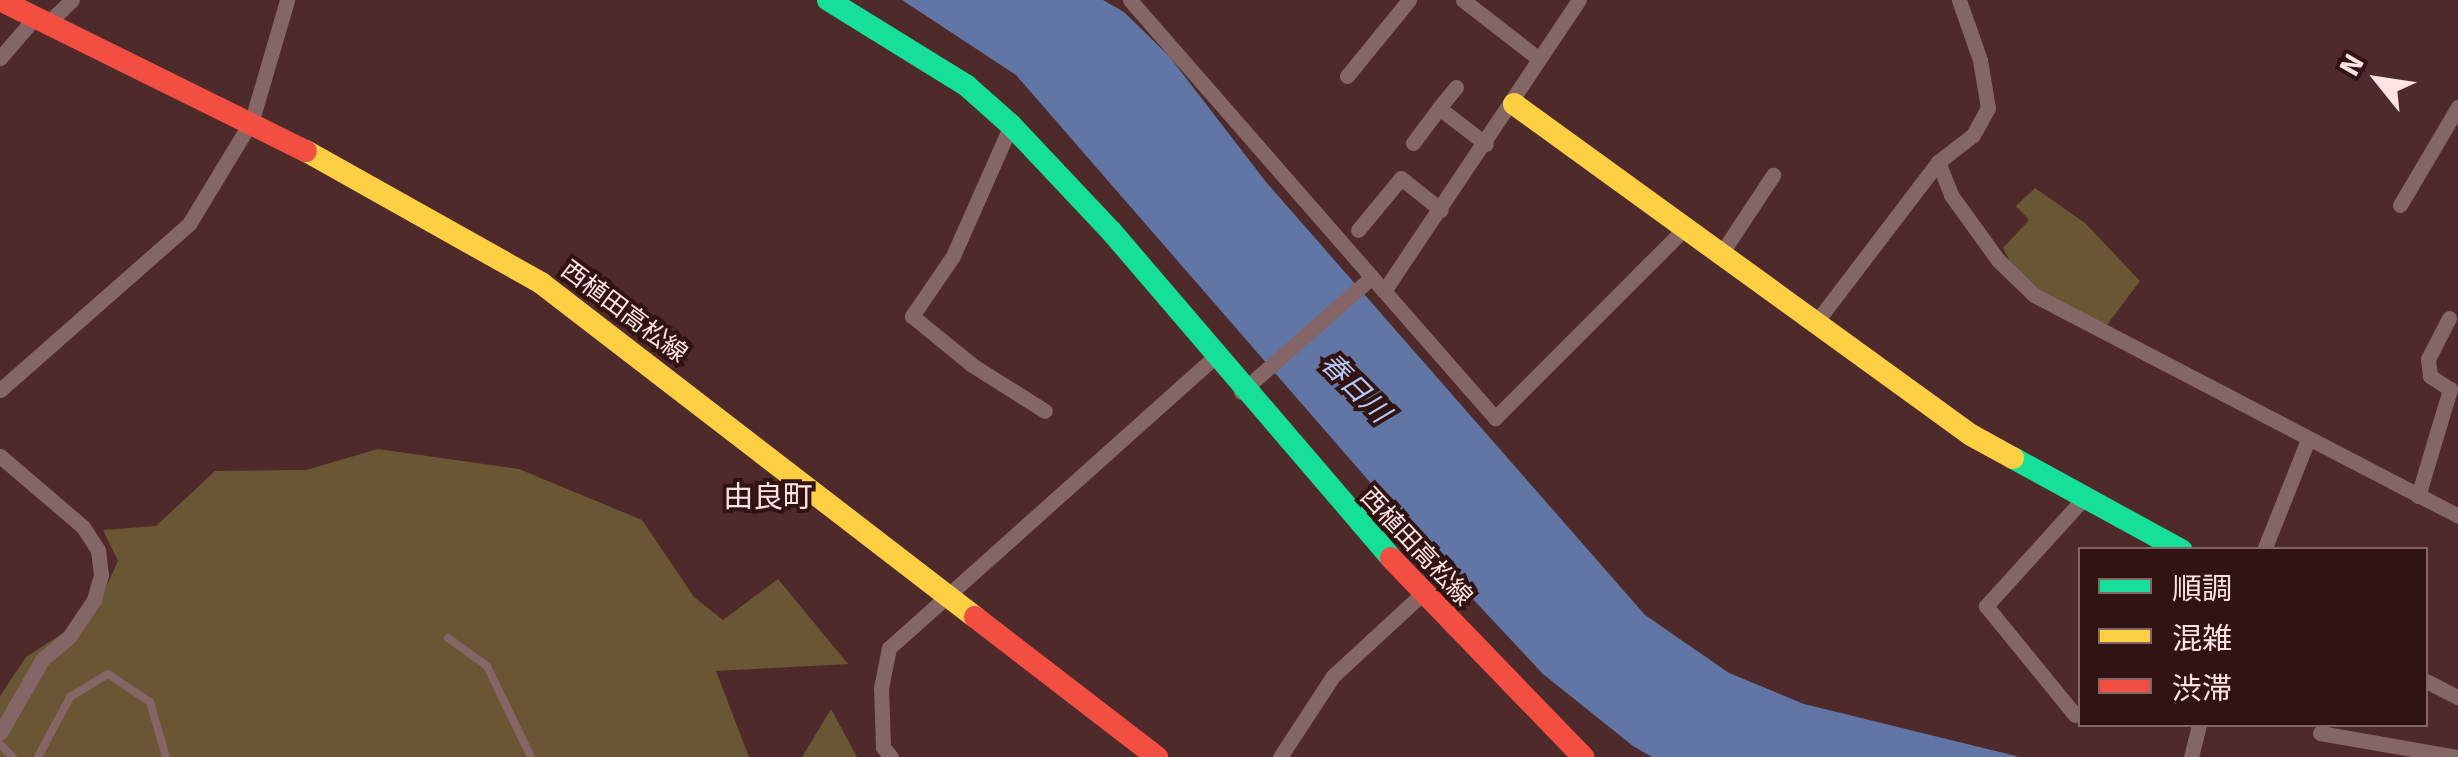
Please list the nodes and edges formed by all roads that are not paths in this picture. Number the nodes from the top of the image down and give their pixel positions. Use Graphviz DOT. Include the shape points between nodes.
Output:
graph roads {
  1 [pos="0,0"];
  2 [pos="72,0"];
  3 [pos="287,0"];
  4 [pos="828,0"];
  5 [pos="1408,0"];
  6 [pos="1463,0"];
  7 [pos="1579,0"];
  8 [pos="1959,0"];
  9 [pos="1134,1"];
  10 [pos="44,17"];
  11 [pos="0,58"];
  12 [pos="1540,60"];
  13 [pos="1347,76"];
  14 [pos="1456,87"];
  15 [pos="1514,104"];
  16 [pos="1439,108"];
  17 [pos="2458,108"];
  18 [pos="252,120"];
  19 [pos="1011,125"];
  20 [pos="1413,143"];
  21 [pos="1486,144"];
  22 [pos="1938,162"];
  23 [pos="1773,176"];
  24 [pos="2400,204"];
  25 [pos="1440,210"];
  26 [pos="1684,228"];
  27 [pos="1358,230"];
  28 [pos="1721,254"];
  29 [pos="1372,277"];
  30 [pos="1384,291"];
  31 [pos="2449,318"];
  32 [pos="1818,322"];
  33 [pos="1212,359"];
  34 [pos="0,390"];
  35 [pos="1240,392"];
  36 [pos="1045,411"];
  37 [pos="2307,442"];
  38 [pos="0,456"];
  39 [pos="2418,496"];
  40 [pos="2085,497"];
  41 [pos="2456,509"];
  42 [pos="2176,547"];
  43 [pos="2265,547"];
  44 [pos="1422,594"];
  45 [pos="944,595"];
  46 [pos="448,638"];
  47 [pos="2428,682"];
  48 [pos="2458,697"];
  49 [pos="2075,716"];
  50 [pos="2199,727"];
  51 [pos="0,733"];
  52 [pos="2320,733"];
  53 [pos="0,744"];
  54 [pos="886,754"];
  55 [pos="13,757"];
  56 [pos="38,757"];
  57 [pos="166,757"];
  58 [pos="530,757"];
  59 [pos="1157,757"];
  60 [pos="1280,757"];
  61 [pos="1583,757"];
  62 [pos="2191,757"];
  63 [pos="2457,757"];
  1 -- 10 [label="main road, 西植田高松線"];
  2 -- 10 [label="street"];
  3 -- 18 [label="street"];
  4 -- 19 [label="main road, 西植田高松線" via="968,86"];
  5 -- 13 [label="street"];
  6 -- 12 [label="street"];
  7 -- 12 [label="street"];
  8 -- 22 [label="street" via="1988,108 1973,135"];
  9 -- 29 [label="street"];
  10 -- 11 [label="street"];
  10 -- 18 [label="main road, 西植田高松線"];
  12 -- 15 [label="street"];
  14 -- 16 [label="street"];
  15 -- 21 [label="street"];
  15 -- 26 [label="main road"];
  16 -- 20 [label="street"];
  16 -- 21 [label="street"];
  17 -- 24 [label="street"];
  18 -- 34 [label="street" via="189,224"];
  18 -- 45 [label="main road, 西植田高松線" via="541,283"];
  19 -- 33 [label="main road, 西植田高松線" via="1111,232"];
  19 -- 36 [label="street" via="953,256 912,316"];
  21 -- 25 [label="street"];
  22 -- 32 [label="street"];
  22 -- 37 [label="street" via="1951,196 2034,296"];
  23 -- 28 [label="street"];
  25 -- 27 [label="street" via="1401,178"];
  25 -- 30 [label="street"];
  26 -- 28 [label="main road"];
  26 -- 30 [label="street" via="1496,418"];
  28 -- 32 [label="main road"];
  29 -- 30 [label="street"];
  29 -- 35 [label="street"];
  31 -- 39 [label="street" via="2428,359 2430,376 2450,389"];
  32 -- 40 [label="main road" via="1971,435"];
  33 -- 35 [label="main road, 西植田高松線"];
  33 -- 45 [label="street"];
  35 -- 44 [label="main road, 西植田高松線"];
  37 -- 39 [label="street"];
  37 -- 43 [label="street"];
  38 -- 51 [label="street" via="83,527 98,550 101,576 94,600 69,638 42,660"];
  39 -- 41 [label="street"];
  40 -- 42 [label="main road"];
  40 -- 49 [label="street" via="1986,606"];
  44 -- 60 [label="street" via="1332,676"];
  44 -- 61 [label="main road, 西植田高松線"];
  45 -- 54 [label="street" via="888,648 881,688"];
  45 -- 59 [label="main road, 西植田高松線"];
  46 -- 58 [label="lane" via="486,666"];
  47 -- 48 [label="street"];
  50 -- 62 [label="street"];
  52 -- 63 [label="street"];
  53 -- 55 [label="lane"];
  56 -- 57 [label="lane" via="70,697 108,674 150,702"];
}
